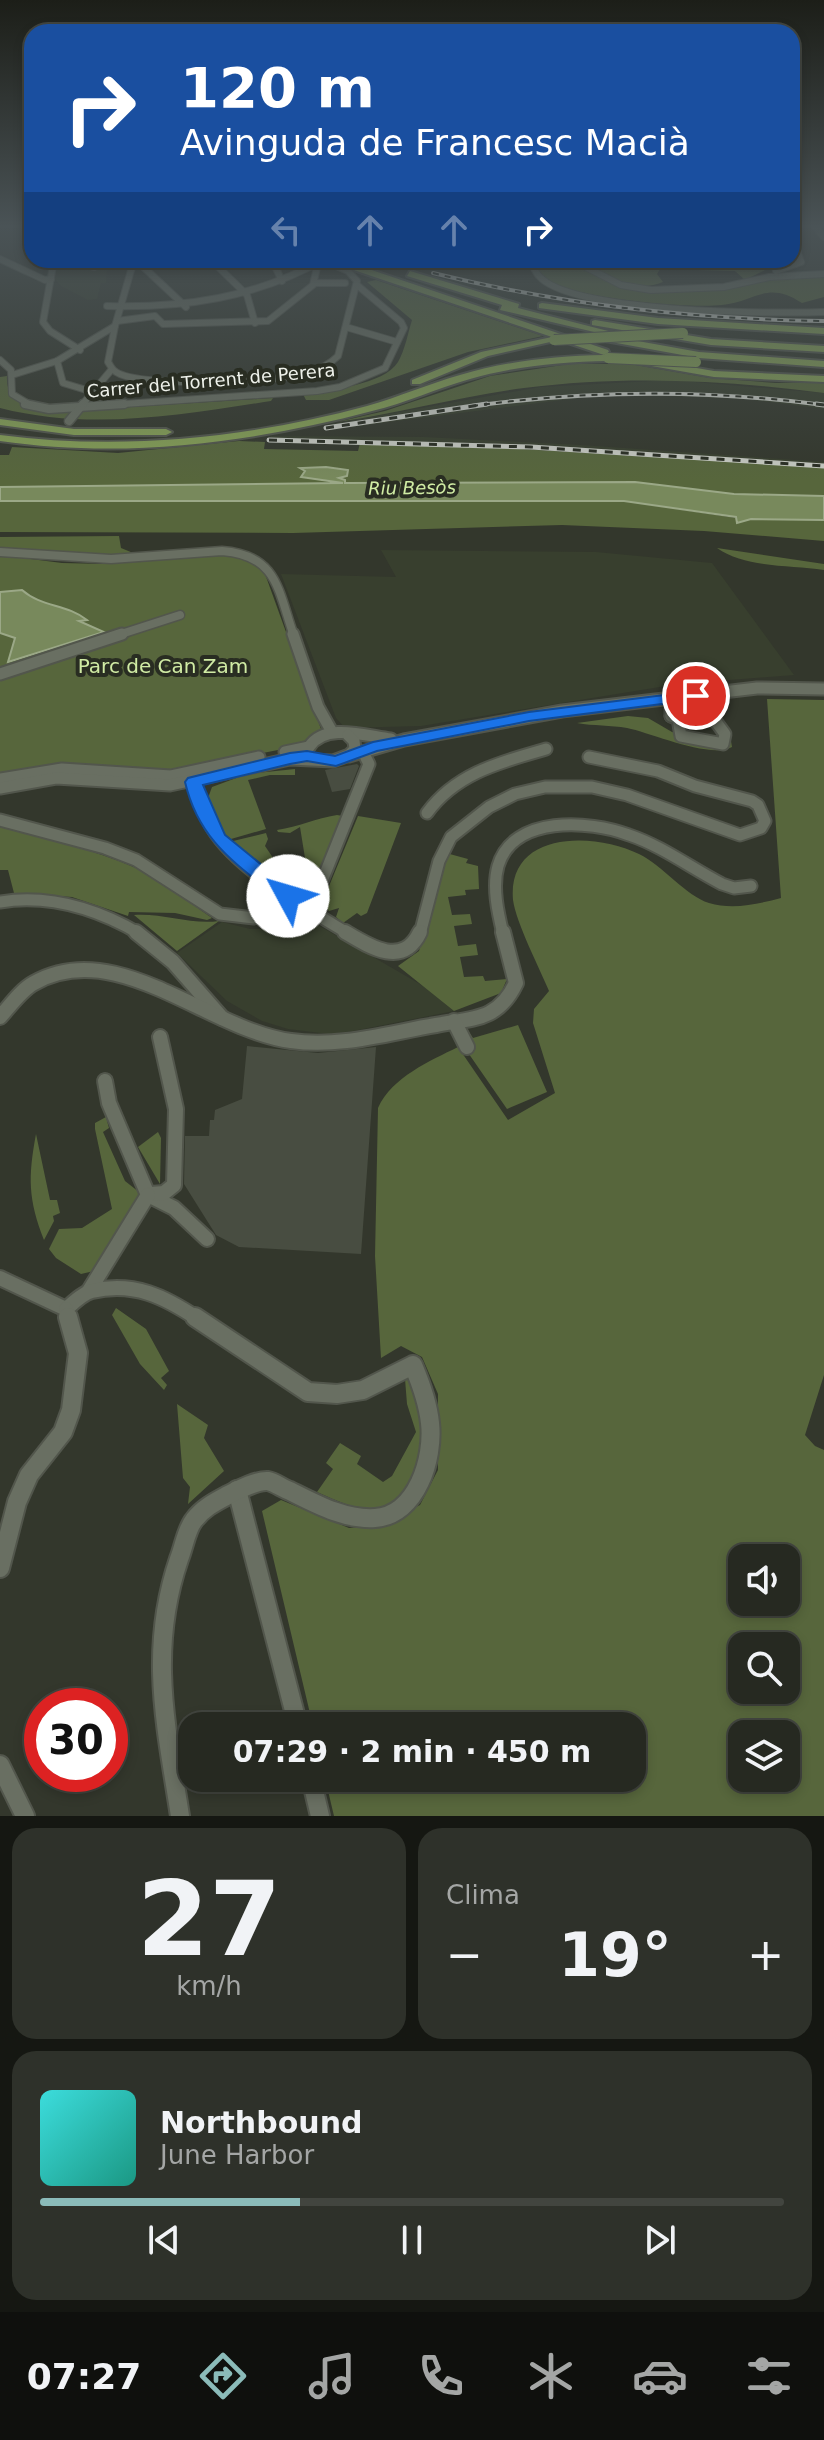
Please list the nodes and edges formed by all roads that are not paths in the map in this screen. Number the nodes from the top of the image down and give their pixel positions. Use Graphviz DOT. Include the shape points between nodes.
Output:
graph roads {
  1 [pos="45,312"];
  2 [pos="120,312"];
  3 [pos="191,312"];
  4 [pos="256,312"];
  5 [pos="280,312"];
  6 [pos="350,312"];
  7 [pos="388,312"];
  8 [pos="484,312"];
  9 [pos="503,312"];
  10 [pos="511,312"];
  11 [pos="521,312"];
  12 [pos="544,312"];
  13 [pos="579,312"];
  14 [pos="259,322"];
  15 [pos="116,324"];
  16 [pos="196,324"];
  17 [pos="346,327"];
  18 [pos="683,328"];
  19 [pos="824,330"];
  20 [pos="577,332"];
  21 [pos="824,338"];
  22 [pos="96,340"];
  23 [pos="649,341"];
  24 [pos="110,342"];
  25 [pos="397,342"];
  26 [pos="824,349"];
  27 [pos="80,350"];
  28 [pos="0,360"];
  29 [pos="57,361"];
  30 [pos="112,369"];
  31 [pos="823,369"];
  32 [pos="12,375"];
  33 [pos="253,379"];
  34 [pos="274,379"];
  35 [pos="93,392"];
  36 [pos="293,393"];
  37 [pos="243,397"];
  38 [pos="79,409"];
  39 [pos="0,414"];
  40 [pos="69,421"];
  41 [pos="0,425"];
  42 [pos="0,438"];
  43 [pos="0,552"];
  44 [pos="180,615"];
  45 [pos="0,674"];
  46 [pos="824,689"];
  47 [pos="671,700"];
  48 [pos="671,716"];
  49 [pos="332,732"];
  50 [pos="348,735"];
  51 [pos="404,740"];
  52 [pos="309,747"];
  53 [pos="546,749"];
  54 [pos="349,756"];
  55 [pos="589,757"];
  56 [pos="316,758"];
  57 [pos="366,758"];
  58 [pos="0,779"];
  59 [pos="194,782"];
  60 [pos="0,788"];
  61 [pos="427,813"];
  62 [pos="0,820"];
  63 [pos="751,886"];
  64 [pos="0,902"];
  65 [pos="301,902"];
  66 [pos="0,1017"];
  67 [pos="222,1018"];
  68 [pos="454,1021"];
  69 [pos="160,1037"];
  70 [pos="467,1047"];
  71 [pos="105,1081"];
  72 [pos="148,1195"];
  73 [pos="207,1239"];
  74 [pos="0,1278"];
  75 [pos="89,1291"];
  76 [pos="66,1309"];
  77 [pos="237,1490"];
  78 [pos="0,1568"];
  79 [pos="294,1712"];
  80 [pos="0,1765"];
  81 [pos="314,1792"];
  82 [pos="25,1816"];
  83 [pos="180,1816"];
  84 [pos="320,1816"];
  1 -- 27 [label="street" via="43,322 50,331"];
  2 -- 15 [label="street"];
  3 -- 16 [label="street"];
  4 -- 14 [label="street"];
  5 -- 14 [label="street"];
  6 -- 17 [label="street"];
  7 -- 25 [label="street" via="404,325"];
  8 -- 31 [label="highway" via="632,360 728,376"];
  9 -- 20 [label="highway"];
  10 -- 23 [label="highway"];
  11 -- 23 [label="highway"];
  12 -- 26 [label="highway" via="720,343"];
  13 -- 18 [label="highway"];
  14 -- 16 [label="street"];
  15 -- 16 [label="street" via="156,316 160,324"];
  15 -- 22 [label="street"];
  15 -- 24 [label="street"];
  17 -- 25 [label="street"];
  17 -- 34 [label="street" via="340,352 329,364"];
  18 -- 19 [label="highway"];
  18 -- 21 [label="highway"];
  18 -- 41 [label="highway, bridge" via="554,340 485,354 342,405 173,432 72,436"];
  20 -- 31 [label="highway"];
  20 -- 31 [label="highway" via="685,353"];
  22 -- 24 [label="street"];
  22 -- 27 [label="street"];
  23 -- 31 [label="highway"];
  24 -- 30 [label="street" via="106,356"];
  25 -- 36 [label="street, Carrer del Torrent de Perera" via="382,370 340,387"];
  27 -- 29 [label="street"];
  28 -- 32 [label="street"];
  29 -- 32 [label="street"];
  29 -- 35 [label="street" via="63,383"];
  30 -- 33 [label="street" via="153,380"];
  30 -- 35 [label="street"];
  31 -- 42 [label="highway, bridge" via="552,360 494,369 356,412 210,438 89,446"];
  32 -- 38 [label="street, Carrer del Torrent de Perera" via="11,391 20,402"];
  33 -- 34 [label="street"];
  33 -- 37 [label="street"];
  34 -- 36 [label="street"];
  35 -- 38 [label="street"];
  36 -- 37 [label="street, Carrer del Torrent de Perera"];
  37 -- 38 [label="street, Carrer del Torrent de Perera"];
  38 -- 40 [label="street"];
  39 -- 40 [label="highway"];
  43 -- 49 [label="street" via="109,561 238,552 261,560 273,575 318,707"];
  44 -- 45 [label="street"];
  46 -- 47 [label="street" via="757,688"];
  47 -- 48 [label="street"];
  47 -- 51 [label="street" via="551,713"];
  48 -- 48 [label="street" via="678,719 681,736 723,744 725,734 714,719"];
  49 -- 50 [label="street"];
  49 -- 52 [label="street" via="319,735"];
  50 -- 51 [label="street"];
  50 -- 54 [label="street" via="356,745"];
  51 -- 54 [label="street"];
  52 -- 56 [label="street"];
  52 -- 58 [label="street" via="182,775 62,769"];
  53 -- 61 [label="street" via="452,785"];
  54 -- 56 [label="street" via="336,761"];
  55 -- 65 [label="street" via="658,771 752,801 765,821 761,828 740,835 609,791 545,787 500,800 451,837 439,861 419,936 402,951 373,949"];
  56 -- 59 [label="street" via="290,759"];
  57 -- 65 [label="street" via="369,764 316,896"];
  59 -- 60 [label="street" via="139,785 56,778"];
  59 -- 65 [label="street" via="218,839 281,892"];
  62 -- 65 [label="street" via="136,860 220,914 254,918"];
  63 -- 68 [label="street" via="722,884 613,830 569,824 529,834 504,854 496,878 516,983 504,1005"];
  64 -- 67 [label="street" via="30,897 72,905 141,935"];
  66 -- 67 [label="street" via="14,996 48,975 108,969"];
  67 -- 68 [label="street" via="289,1041 351,1042"];
  68 -- 70 [label="street"];
  69 -- 72 [label="street" via="176,1109 174,1185"];
  71 -- 72 [label="street" via="109,1103"];
  72 -- 73 [label="street" via="174,1208"];
  72 -- 75 [label="street"];
  74 -- 76 [label="street"];
  75 -- 76 [label="street"];
  75 -- 77 [label="street" via="136,1289 167,1298 308,1392 357,1392 413,1365 426,1395 431,1437 419,1484 406,1506 380,1518 325,1510 267,1481"];
  76 -- 78 [label="street" via="78,1353 71,1410 63,1432 29,1475"];
  77 -- 79 [label="street"];
  77 -- 83 [label="street" via="192,1522 164,1626 161,1691"];
  80 -- 82 [label="street"];
  81 -- 84 [label="street"];
}
